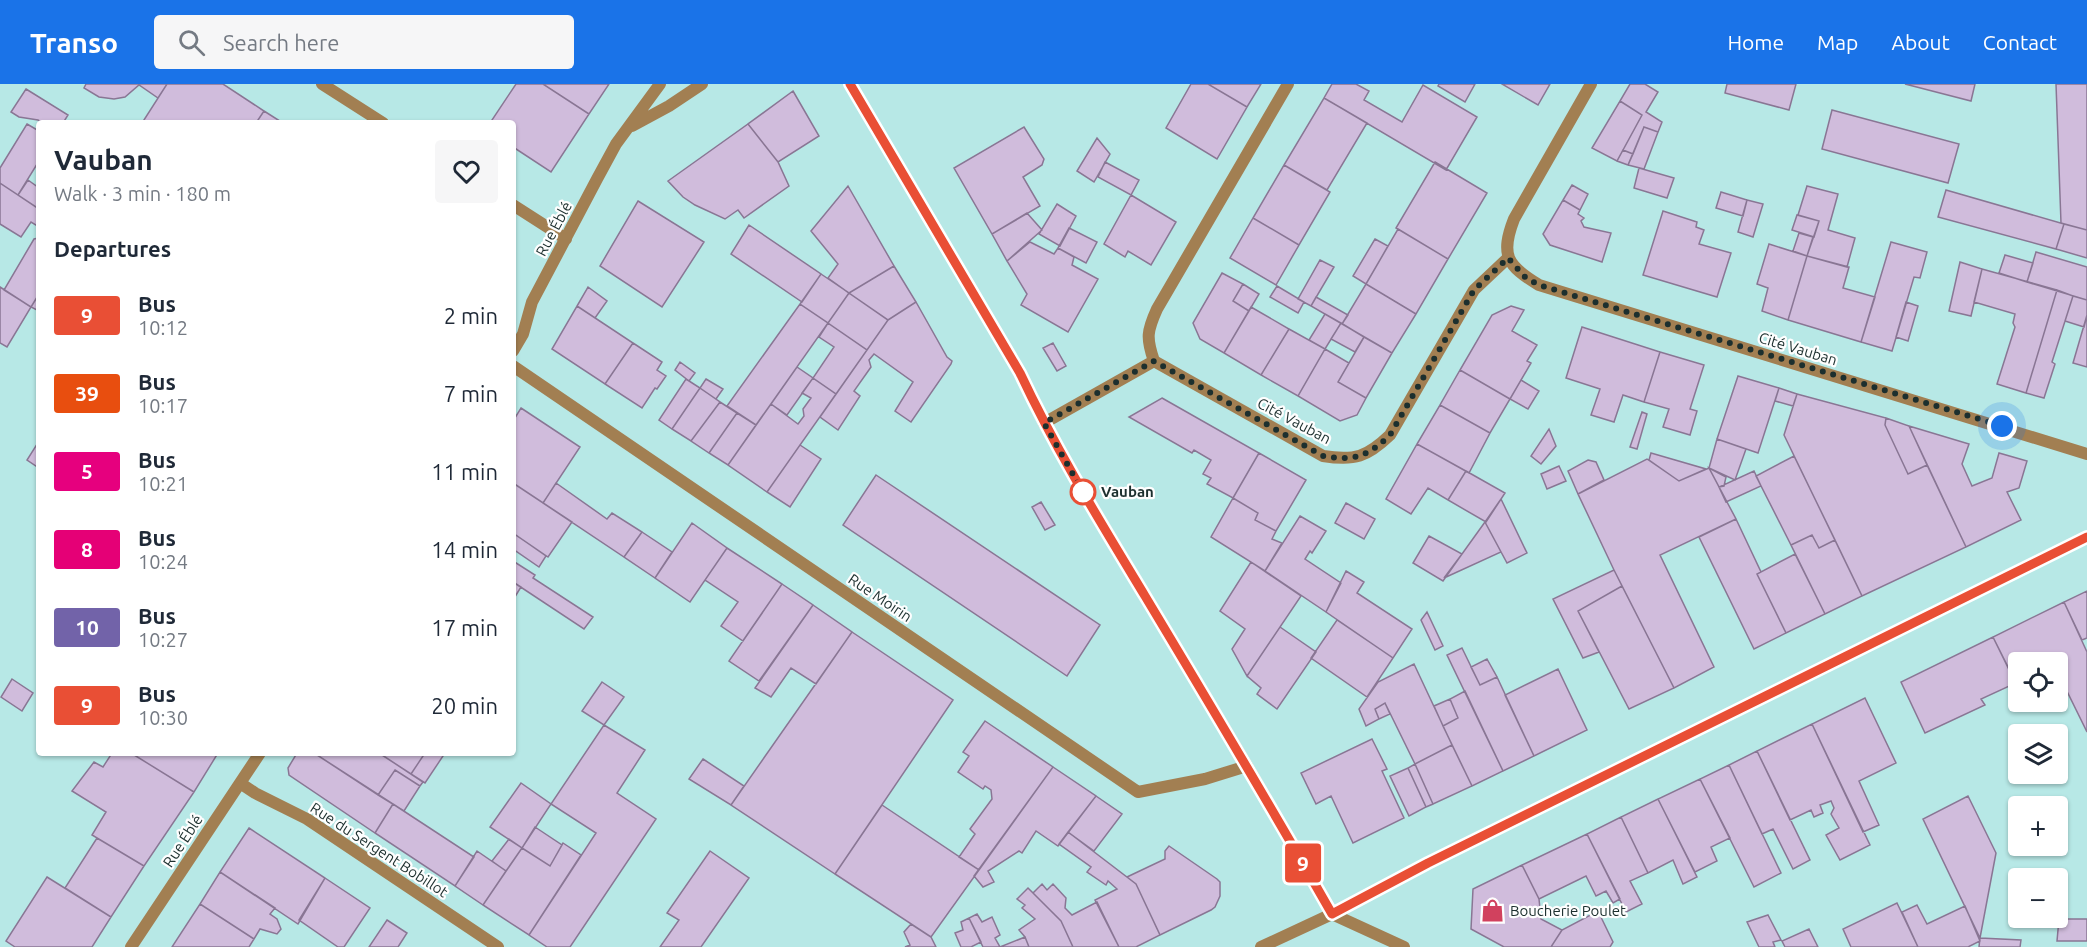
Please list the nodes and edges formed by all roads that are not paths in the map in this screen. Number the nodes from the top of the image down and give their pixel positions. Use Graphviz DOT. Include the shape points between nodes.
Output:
graph roads {
  1 [pos="322,84"];
  2 [pos="660,84"];
  3 [pos="702,84"];
  4 [pos="850,84"];
  5 [pos="1288,84"];
  6 [pos="1591,84"];
  7 [pos="378,120"];
  8 [pos="631,126"];
  9 [pos="516,207"];
  10 [pos="566,239"];
  11 [pos="1508,258"];
  12 [pos="516,346"];
  13 [pos="1154,361"];
  14 [pos="516,368"];
  15 [pos="1044,423"];
  16 [pos="2087,454"];
  17 [pos="2087,537"];
  18 [pos="258,756"];
  19 [pos="1247,766"];
  20 [pos="240,783"];
  21 [pos="1332,914"];
  22 [pos="131,947"];
  23 [pos="498,947"];
  24 [pos="1261,947"];
  25 [pos="1404,947"];
  1 -- 7 [label="street"];
  2 -- 8 [label="street, Rue Éblé"];
  3 -- 8 [label="street, Rue Éblé"];
  4 -- 15 [label="street" via="1020,373"];
  5 -- 13 [label="street" via="1157,309 1148,329"];
  6 -- 11 [label="street" via="1514,219 1506,246"];
  8 -- 10 [label="street, Rue Éblé" via="616,144"];
  9 -- 10 [label="street"];
  10 -- 12 [label="street, Rue Éblé" via="532,302"];
  11 -- 13 [label="street, Cité Vauban" via="1474,290 1390,435 1361,457 1323,456"];
  11 -- 16 [label="street, Cité Vauban" via="1526,278 1539,285"];
  13 -- 15 [label="street"];
  14 -- 19 [label="street, Rue Moirin" via="1138,792"];
  15 -- 19 [label="street"];
  17 -- 21 [label="street"];
  18 -- 20 [label="street, Rue Éblé"];
  19 -- 21 [label="street"];
  20 -- 22 [label="street, Rue Éblé"];
  20 -- 23 [label="street, Rue du Sergent Bobillot" via="307,819"];
  21 -- 24 [label="street"];
  21 -- 25 [label="street"];
}
